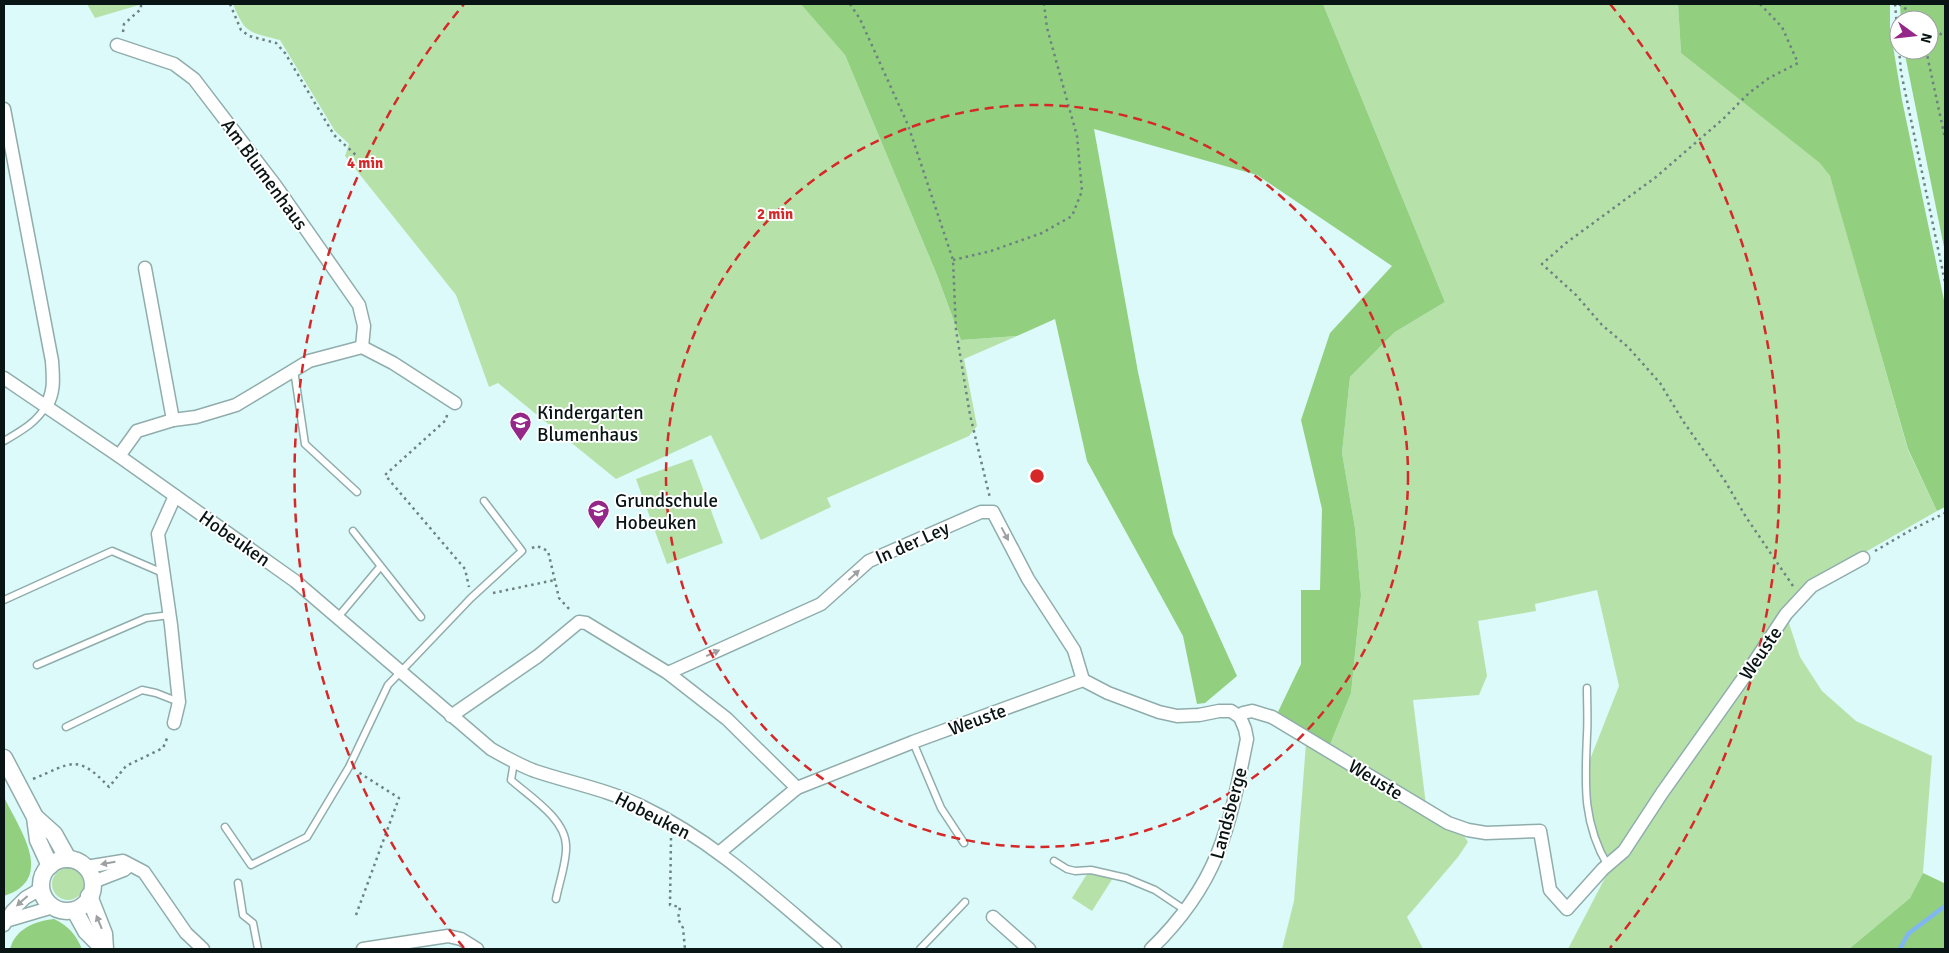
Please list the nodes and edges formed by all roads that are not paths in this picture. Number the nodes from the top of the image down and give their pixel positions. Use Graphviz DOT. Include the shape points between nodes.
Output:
graph roads {
  1 [pos="119,46"];
  2 [pos="4,109"];
  3 [pos="145,268"];
  4 [pos="362,347"];
  5 [pos="294,370"];
  6 [pos="4,378"];
  7 [pos="453,402"];
  8 [pos="46,406"];
  9 [pos="173,420"];
  10 [pos="4,441"];
  11 [pos="119,456"];
  12 [pos="357,492"];
  13 [pos="175,496"];
  14 [pos="484,501"];
  15 [pos="352,531"];
  16 [pos="1863,558"];
  17 [pos="380,567"];
  18 [pos="163,573"];
  19 [pos="4,600"];
  20 [pos="170,615"];
  21 [pos="421,616"];
  22 [pos="338,617"];
  23 [pos="37,665"];
  24 [pos="400,671"];
  25 [pos="668,673"];
  26 [pos="1083,680"];
  27 [pos="1587,688"];
  28 [pos="179,702"];
  29 [pos="451,716"];
  30 [pos="1240,717"];
  31 [pos="174,723"];
  32 [pos="66,727"];
  33 [pos="913,742"];
  34 [pos="4,758"];
  35 [pos="514,762"];
  36 [pos="797,788"];
  37 [pos="34,816"];
  38 [pos="225,828"];
  39 [pos="964,842"];
  40 [pos="720,852"];
  41 [pos="68,859"];
  42 [pos="1054,861"];
  43 [pos="50,866"];
  44 [pos="130,866"];
  45 [pos="1608,866"];
  46 [pos="86,867"];
  47 [pos="238,883"];
  48 [pos="42,888"];
  49 [pos="91,889"];
  50 [pos="556,899"];
  51 [pos="965,902"];
  52 [pos="53,907"];
  53 [pos="75,911"];
  54 [pos="1186,911"];
  55 [pos="993,917"];
  56 [pos="5,920"];
  57 [pos="397,947"];
  58 [pos="104,949"];
  59 [pos="203,949"];
  60 [pos="258,949"];
  61 [pos="363,949"];
  62 [pos="476,949"];
  63 [pos="835,949"];
  64 [pos="920,949"];
  65 [pos="1028,949"];
  66 [pos="1151,949"];
  1 -- 4 [label="street, Am Blumenhaus" via="174,64 194,79 275,185 359,305 364,326"];
  2 -- 8 [label="street" via="52,361 53,390"];
  3 -- 9 [label="street"];
  4 -- 5 [label="street" via="309,361"];
  4 -- 7 [label="street"];
  5 -- 9 [label="street" via="236,405"];
  5 -- 12 [label="lane" via="305,444"];
  6 -- 8 [label="street, Hobeuken"];
  8 -- 10 [label="lane" via="40,417"];
  8 -- 11 [label="street, Hobeuken"];
  9 -- 11 [label="street" via="136,431"];
  11 -- 13 [label="street, Hobeuken"];
  13 -- 18 [label="street" via="158,534"];
  13 -- 22 [label="street, Hobeuken" via="295,581"];
  14 -- 24 [label="lane" via="522,551"];
  15 -- 17 [label="lane"];
  16 -- 45 [label="street, Weuste" via="1812,586 1786,614 1624,851"];
  17 -- 21 [label="lane"];
  17 -- 22 [label="lane"];
  18 -- 19 [label="lane" via="112,551"];
  18 -- 20 [label="street"];
  20 -- 23 [label="lane" via="146,618"];
  20 -- 28 [label="street"];
  22 -- 24 [label="street, Hobeuken"];
  24 -- 29 [label="street, Hobeuken"];
  24 -- 38 [label="lane" via="388,685 349,767 307,836 251,865"];
  25 -- 26 [label="street, In der Ley, one-way" via="821,604 869,562 981,512 993,512 1028,579 1074,650"];
  25 -- 29 [label="street" via="577,618 538,656"];
  25 -- 36 [label="street" via="727,720"];
  26 -- 30 [label="street, Weuste" via="1159,712 1177,716 1231,711"];
  26 -- 33 [label="street, Weuste"];
  27 -- 45 [label="lane" via="1587,812 1597,847"];
  28 -- 31 [label="street"];
  28 -- 32 [label="lane" via="142,690"];
  29 -- 35 [label="street, Hobeuken" via="491,749"];
  30 -- 45 [label="street, Weuste" via="1252,711 1272,717 1448,823 1486,834 1540,831 1550,890 1567,909"];
  30 -- 54 [label="street, Landsberge" via="1247,739 1231,815 1214,866"];
  33 -- 36 [label="street, Weuste"];
  33 -- 39 [label="lane" via="941,808"];
  34 -- 37 [label="main road"];
  35 -- 40 [label="street, Hobeuken" via="642,806"];
  35 -- 50 [label="lane" via="511,780 554,818 564,832 566,847"];
  36 -- 40 [label="street, Weuste"];
  37 -- 41 [label="main road" via="54,834"];
  37 -- 43 [label="main road" via="38,840"];
  40 -- 63 [label="street, Hobeuken"];
  41 -- 43 [label="main road"];
  41 -- 46 [label="main road"];
  42 -- 54 [label="lane" via="1075,871 1091,870 1126,878 1155,890"];
  43 -- 48 [label="main road" via="44,874"];
  44 -- 46 [label="street, one-way" via="123,861"];
  44 -- 49 [label="street"];
  44 -- 59 [label="street" via="144,872 186,933"];
  46 -- 49 [label="main road"];
  47 -- 60 [label="lane" via="244,915 253,923"];
  48 -- 52 [label="main road" via="45,899"];
  48 -- 56 [label="street, one-way" via="25,898"];
  49 -- 53 [label="main road" via="87,902"];
  58 -- 49 [label="main road, one-way" via="104,934"];
  51 -- 64 [label="lane"];
  52 -- 53 [label="main road"];
  52 -- 56 [label="street"];
  53 -- 58 [label="main road" via="86,931"];
  54 -- 66 [label="street, Landsberge"];
  55 -- 65 [label="street"];
  57 -- 61 [label="street"];
  57 -- 62 [label="street" via="455,936"];
}
